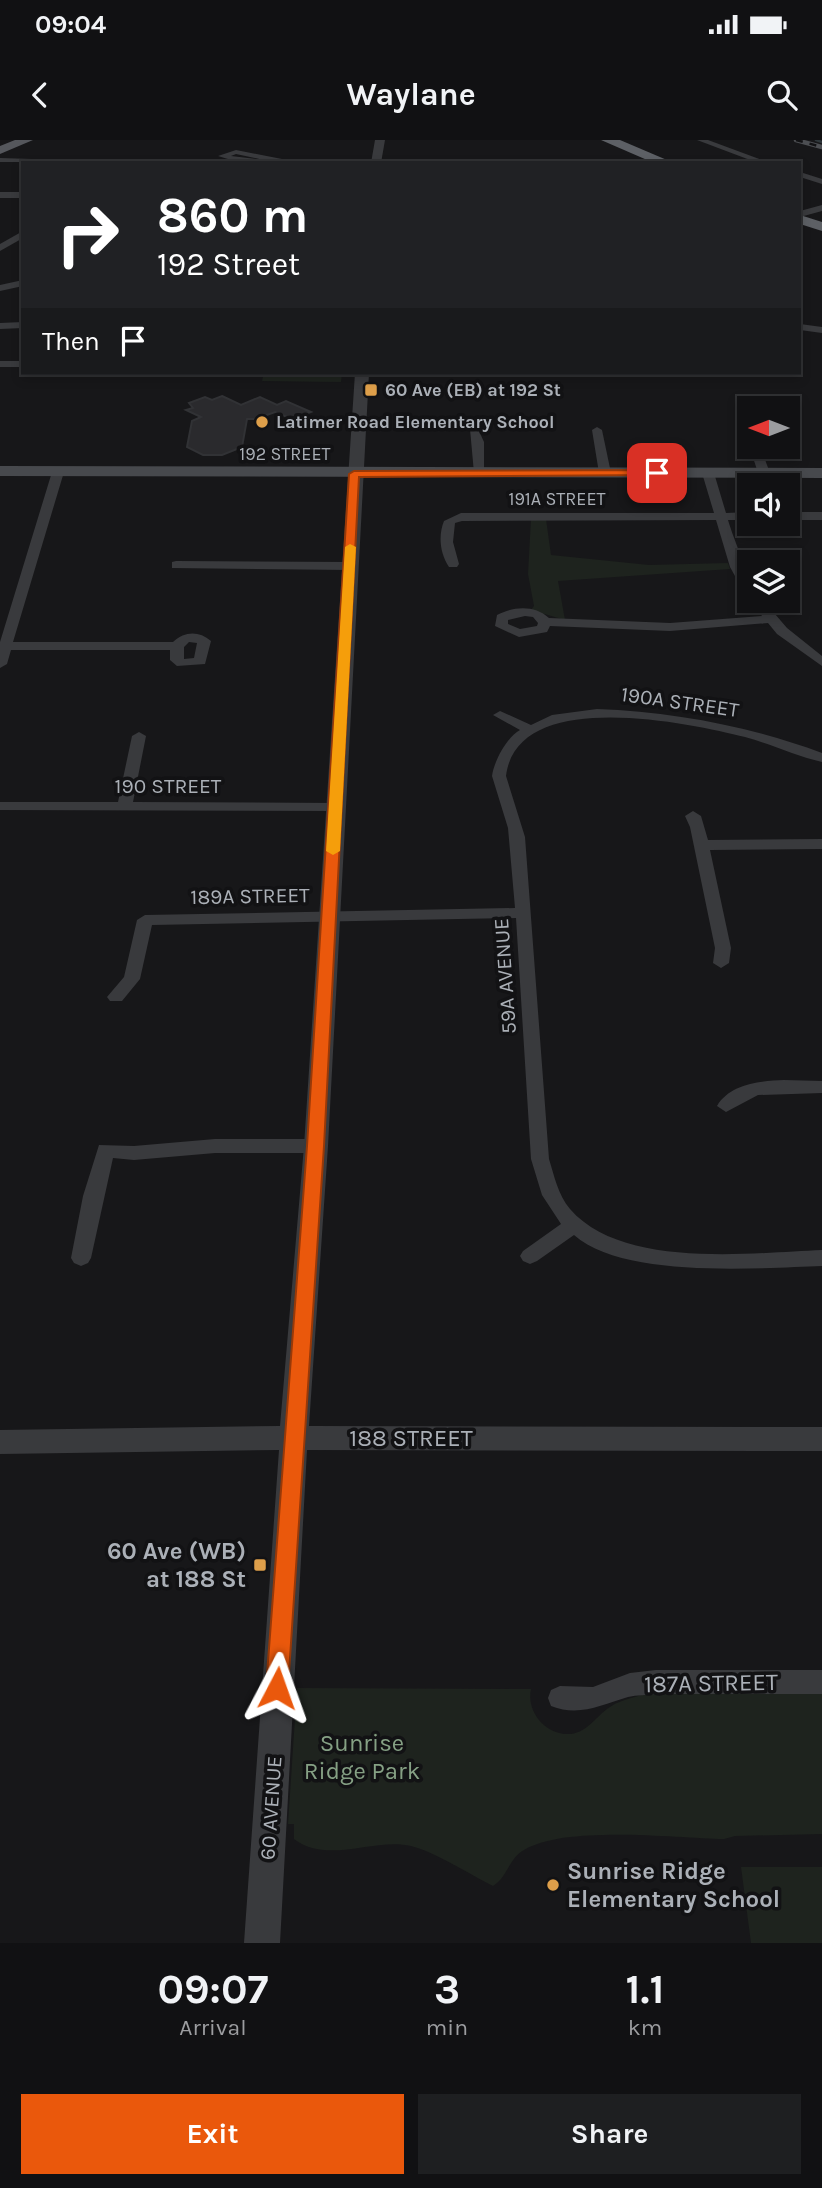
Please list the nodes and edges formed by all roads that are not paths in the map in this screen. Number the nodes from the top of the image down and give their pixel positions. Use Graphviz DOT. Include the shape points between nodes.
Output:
graph roads {
  1 [pos="18,140"];
  2 [pos="27,140"];
  3 [pos="380,140"];
  4 [pos="594,140"];
  5 [pos="608,140"];
  6 [pos="701,140"];
  7 [pos="327,151"];
  8 [pos="2,153"];
  9 [pos="57,161"];
  10 [pos="237,161"];
  11 [pos="284,161"];
  12 [pos="326,161"];
  13 [pos="376,161"];
  14 [pos="648,161"];
  15 [pos="662,161"];
  16 [pos="760,161"];
  17 [pos="801,174"];
  18 [pos="822,182"];
  19 [pos="0,195"];
  20 [pos="21,195"];
  21 [pos="810,212"];
  22 [pos="822,227"];
  23 [pos="21,235"];
  24 [pos="0,248"];
  25 [pos="21,283"];
  26 [pos="0,288"];
  27 [pos="0,326"];
  28 [pos="21,326"];
  29 [pos="801,327"];
  30 [pos="822,330"];
  31 [pos="0,364"];
  32 [pos="21,364"];
  33 [pos="362,375"];
  34 [pos="597,430"];
  35 [pos="474,431"];
  36 [pos="759,459"];
  37 [pos="0,471"];
  38 [pos="58,472"];
  39 [pos="481,473"];
  40 [pos="605,473"];
  41 [pos="708,473"];
  42 [pos="737,473"];
  43 [pos="764,473"];
  44 [pos="800,473"];
  45 [pos="822,473"];
  46 [pos="354,474"];
  47 [pos="720,516"];
  48 [pos="737,516"];
  49 [pos="800,516"];
  50 [pos="822,516"];
  51 [pos="453,564"];
  52 [pos="176,565"];
  53 [pos="349,566"];
  54 [pos="737,568"];
  55 [pos="766,613"];
  56 [pos="770,619"];
  57 [pos="545,622"];
  58 [pos="6,646"];
  59 [pos="177,646"];
  60 [pos="822,662"];
  61 [pos="0,664"];
  62 [pos="500,715"];
  63 [pos="531,730"];
  64 [pos="139,736"];
  65 [pos="822,758"];
  66 [pos="0,806"];
  67 [pos="124,807"];
  68 [pos="336,807"];
  69 [pos="693,816"];
  70 [pos="822,844"];
  71 [pos="702,845"];
  72 [pos="523,913"];
  73 [pos="329,916"];
  74 [pos="722,963"];
  75 [pos="116,997"];
  76 [pos="822,1087"];
  77 [pos="726,1106"];
  78 [pos="316,1146"];
  79 [pos="574,1225"];
  80 [pos="530,1256"];
  81 [pos="81,1258"];
  82 [pos="822,1258"];
  83 [pos="293,1438"];
  84 [pos="822,1439"];
  85 [pos="0,1442"];
  86 [pos="822,1682"];
  87 [pos="560,1698"];
  88 [pos="262,1943"];
  1 -- 8 [label="main road"];
  2 -- 8 [label="main road"];
  3 -- 13 [label="street"];
  4 -- 14 [label="highway"];
  5 -- 15 [label="highway"];
  6 -- 16 [label="street"];
  7 -- 12 [label="street"];
  8 -- 9 [label="street"];
  10 -- 11 [label="street" via="222,156 236,152"];
  17 -- 18 [label="street"];
  19 -- 20 [label="street"];
  21 -- 22 [label="highway"];
  23 -- 24 [label="street"];
  25 -- 26 [label="street"];
  27 -- 28 [label="street"];
  29 -- 30 [label="street"];
  31 -- 32 [label="street"];
  33 -- 46 [label="street, 60 AVENUE"];
  34 -- 40 [label="street"];
  35 -- 39 [label="street"];
  36 -- 43 [label="street"];
  37 -- 38 [label="main road, 192 STREET"];
  38 -- 46 [label="main road, 192 STREET"];
  38 -- 58 [label="street"];
  39 -- 40 [label="main road, 192 STREET"];
  39 -- 46 [label="main road, 192 STREET"];
  40 -- 41 [label="main road, 192 STREET"];
  41 -- 42 [label="main road, 192 STREET"];
  41 -- 47 [label="street"];
  44 -- 45 [label="main road, 192 STREET"];
  46 -- 53 [label="street, 60 AVENUE"];
  47 -- 48 [label="street, 191A STREET"];
  47 -- 51 [label="street, 191A STREET" via="461,517 447,526"];
  47 -- 54 [label="street"];
  49 -- 50 [label="street"];
  52 -- 53 [label="street"];
  53 -- 68 [label="street, 60 AVENUE"];
  55 -- 56 [label="street"];
  56 -- 57 [label="street" via="670,628"];
  56 -- 60 [label="street"];
  58 -- 59 [label="street"];
  58 -- 61 [label="street"];
  62 -- 63 [label="street"];
  63 -- 65 [label="street, 190A STREET" via="580,715 653,715 735,730"];
  63 -- 72 [label="street, 59A AVENUE" via="514,743 499,769 517,833"];
  64 -- 67 [label="street"];
  66 -- 67 [label="street, 190 STREET"];
  67 -- 68 [label="street, 190 STREET"];
  68 -- 73 [label="street, 60 AVENUE"];
  69 -- 71 [label="street"];
  70 -- 71 [label="street"];
  71 -- 74 [label="street"];
  72 -- 73 [label="street, 189A STREET"];
  72 -- 79 [label="street, 59A AVENUE" via="540,1159 555,1202"];
  73 -- 75 [label="street, 189A STREET" via="145,920 132,978"];
  73 -- 78 [label="street, 60 AVENUE"];
  76 -- 77 [label="street" via="749,1090 734,1096"];
  78 -- 81 [label="street" via="215,1146 134,1153 106,1150"];
  78 -- 83 [label="street, 60 AVENUE"];
  79 -- 80 [label="street"];
  79 -- 82 [label="street" via="611,1246 646,1255"];
  83 -- 84 [label="street, 188 STREET"];
  83 -- 85 [label="street, 188 STREET"];
  83 -- 88 [label="street, 60 AVENUE"];
  86 -- 87 [label="street, 187A STREET" via="656,1682 630,1685 593,1699"];
}
